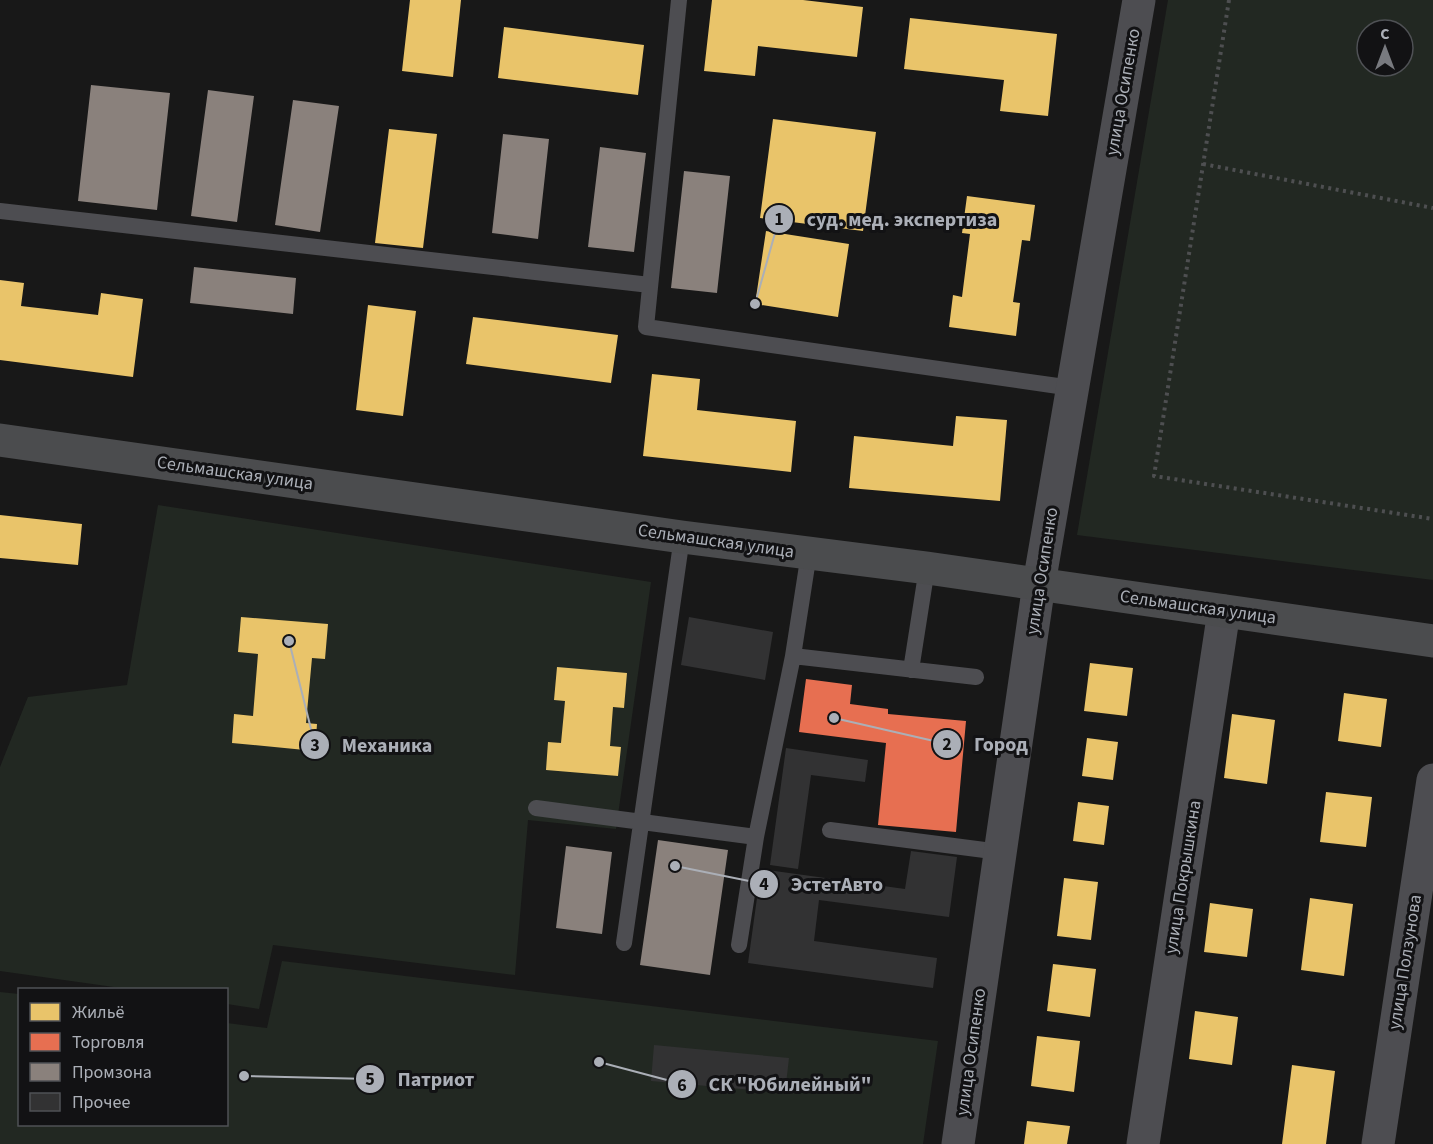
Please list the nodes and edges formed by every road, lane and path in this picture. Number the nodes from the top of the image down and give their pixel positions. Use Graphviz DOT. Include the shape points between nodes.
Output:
graph roads {
  1 [pos="679,0"];
  2 [pos="1139,0"];
  3 [pos="1229,0"];
  4 [pos="1203,164"];
  5 [pos="1433,208"];
  6 [pos="0,211"];
  7 [pos="650,285"];
  8 [pos="1072,388"];
  9 [pos="0,440"];
  10 [pos="1433,519"];
  11 [pos="682,537"];
  12 [pos="809,553"];
  13 [pos="927,568"];
  14 [pos="1039,584"];
  15 [pos="1224,610"];
  16 [pos="1433,641"];
  17 [pos="792,656"];
  18 [pos="911,670"];
  19 [pos="976,677"];
  20 [pos="1433,780"];
  21 [pos="536,808"];
  22 [pos="641,822"];
  23 [pos="830,830"];
  24 [pos="756,837"];
  25 [pos="1000,852"];
  26 [pos="624,943"];
  27 [pos="740,945"];
  28 [pos="958,1144"];
  29 [pos="1143,1144"];
  30 [pos="1378,1144"];
  1 -- 7 [label="lane"];
  2 -- 8 [label="street, улица Осипенко"];
  3 -- 4 [label="path"];
  4 -- 5 [label="path"];
  4 -- 10 [label="path" via="1154,476"];
  6 -- 7 [label="lane"];
  7 -- 8 [label="lane" via="646,327"];
  8 -- 14 [label="street, улица Осипенко"];
  9 -- 11 [label="main road, Сельмашская улица"];
  11 -- 12 [label="main road, Сельмашская улица"];
  11 -- 22 [label="lane"];
  12 -- 13 [label="main road, Сельмашская улица"];
  12 -- 17 [label="lane"];
  13 -- 14 [label="main road, Сельмашская улица"];
  13 -- 18 [label="lane"];
  14 -- 15 [label="main road, Сельмашская улица"];
  14 -- 25 [label="street, улица Осипенко"];
  15 -- 16 [label="main road, Сельмашская улица"];
  15 -- 29 [label="street, улица Покрышкина"];
  17 -- 18 [label="lane"];
  17 -- 24 [label="lane"];
  18 -- 19 [label="lane"];
  20 -- 30 [label="street, улица Ползунова"];
  21 -- 22 [label="lane"];
  22 -- 24 [label="lane"];
  22 -- 26 [label="lane"];
  23 -- 25 [label="lane"];
  24 -- 27 [label="lane"];
  25 -- 28 [label="street, улица Осипенко"];
}
